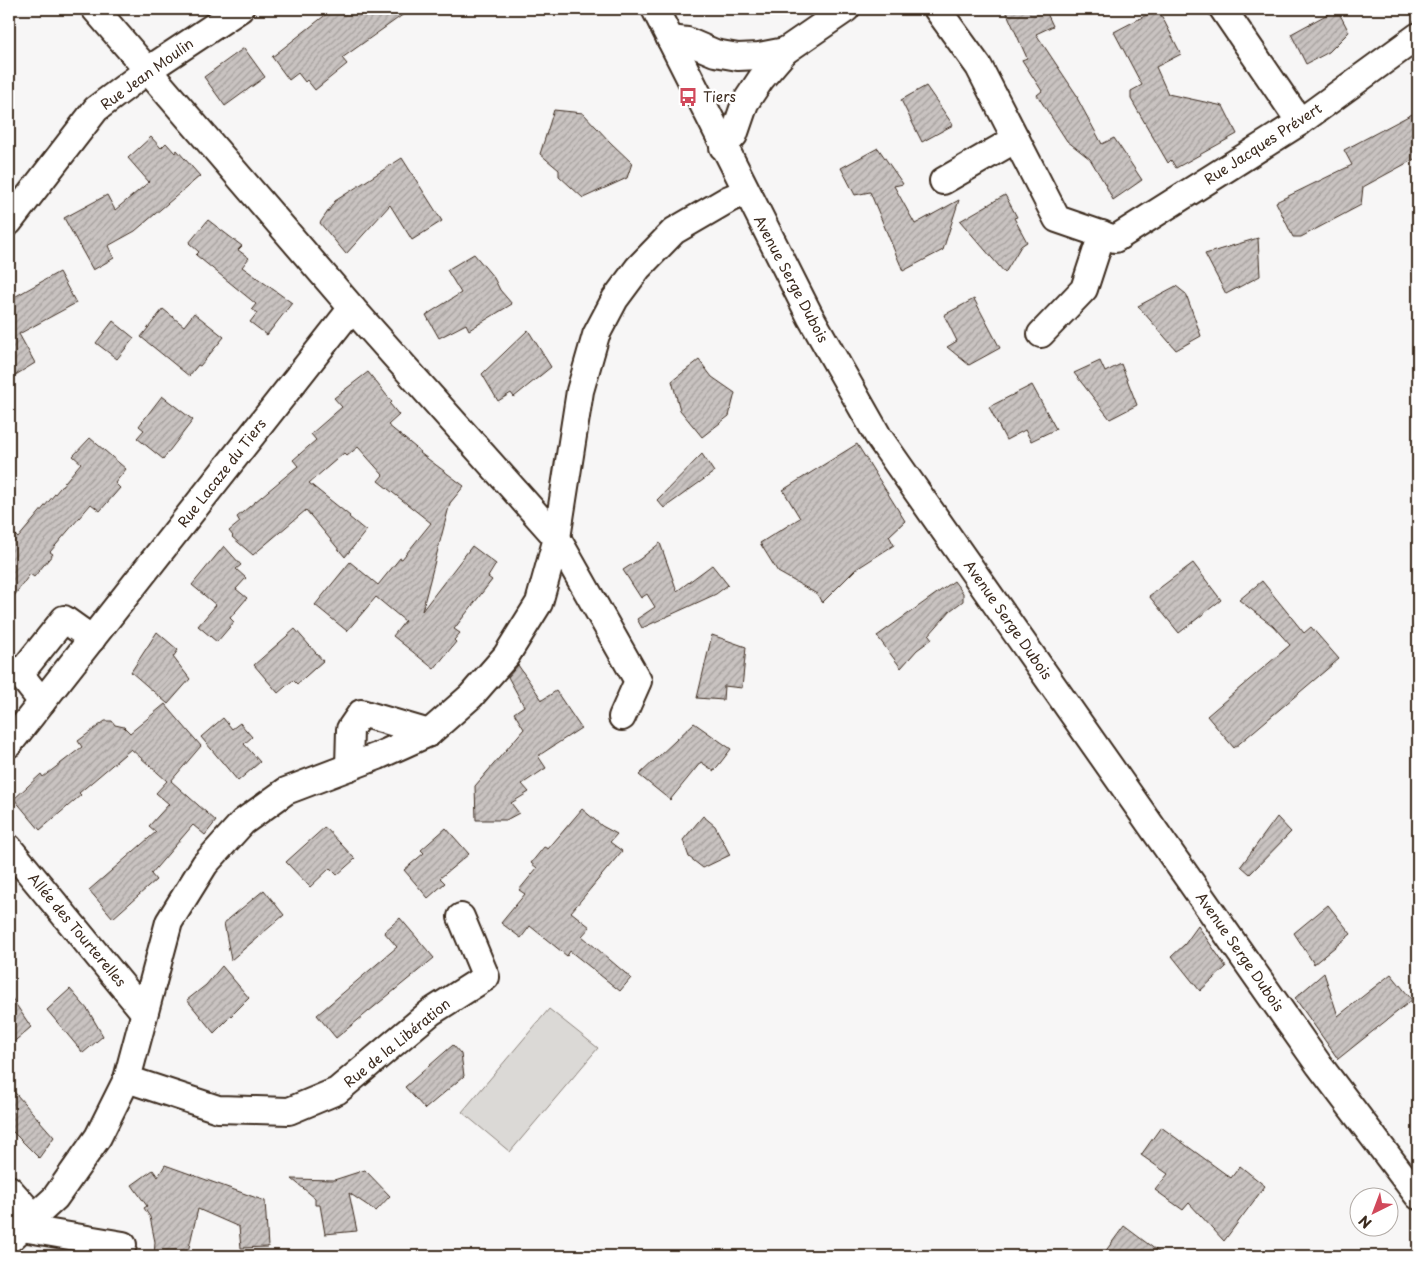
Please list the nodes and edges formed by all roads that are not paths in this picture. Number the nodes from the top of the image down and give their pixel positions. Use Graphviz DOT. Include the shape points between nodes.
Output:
graph roads {
  1 [pos="95,9"];
  2 [pos="240,9"];
  3 [pos="654,9"];
  4 [pos="846,9"];
  5 [pos="936,9"];
  6 [pos="1223,9"];
  7 [pos="1418,36"];
  8 [pos="670,39"];
  9 [pos="785,50"];
  10 [pos="148,70"];
  11 [pos="1300,122"];
  12 [pos="1016,139"];
  13 [pos="723,147"];
  14 [pos="943,181"];
  15 [pos="746,192"];
  16 [pos="9,222"];
  17 [pos="1102,234"];
  18 [pos="352,308"];
  19 [pos="1041,334"];
  20 [pos="557,538"];
  21 [pos="92,638"];
  22 [pos="42,702"];
  23 [pos="622,717"];
  24 [pos="429,733"];
  25 [pos="9,744"];
  26 [pos="349,767"];
  27 [pos="9,848"];
  28 [pos="461,917"];
  29 [pos="144,1012"];
  30 [pos="127,1079"];
  31 [pos="9,1190"];
  32 [pos="1418,1196"];
  33 [pos="22,1229"];
  34 [pos="124,1245"];
  1 -- 10 [label="street"];
  2 -- 10 [label="street, Rue Jean Moulin"];
  3 -- 8 [label="street, Avenue Serge Dubois"];
  4 -- 9 [label="street"];
  5 -- 12 [label="street, Rue Jacques Prévert" via="979,67"];
  6 -- 11 [label="street"];
  7 -- 11 [label="street, Rue Jacques Prévert"];
  8 -- 9 [label="street" via="738,57"];
  8 -- 13 [label="street, Avenue Serge Dubois"];
  9 -- 13 [label="street" via="745,103 734,135"];
  10 -- 16 [label="street, Rue Jean Moulin" via="96,109"];
  10 -- 18 [label="street"];
  11 -- 17 [label="street, Rue Jacques Prévert" via="1115,239"];
  12 -- 14 [label="street"];
  12 -- 17 [label="street, Rue Jacques Prévert" via="1057,219"];
  13 -- 15 [label="street, Avenue Serge Dubois"];
  15 -- 20 [label="street" via="674,231 638,268 615,299 596,335 580,390"];
  15 -- 32 [label="street, Avenue Serge Dubois" via="810,316 878,436 1319,1065"];
  17 -- 19 [label="street" via="1084,289"];
  18 -- 20 [label="street"];
  18 -- 21 [label="street, Rue Lacaze du Tiers"];
  20 -- 23 [label="street" via="638,681"];
  20 -- 24 [label="street" via="539,602 506,656 471,696"];
  21 -- 22 [label="street, Rue Lacaze du Tiers"];
  21 -- 22 [label="street" via="64,619 20,674"];
  22 -- 25 [label="street, Rue Lacaze du Tiers"];
  24 -- 26 [label="street"];
  24 -- 26 [label="street" via="361,713 350,729"];
  26 -- 29 [label="street" via="286,791 243,822 205,864 168,922"];
  27 -- 29 [label="street, Allée des Tourterelles"];
  28 -- 30 [label="street, Rue de la Libération" via="486,977 431,1012 337,1091 289,1111 218,1109"];
  29 -- 30 [label="street"];
  30 -- 33 [label="street" via="98,1137 55,1198"];
  31 -- 33 [label="street"];
  33 -- 34 [label="street"];
}
